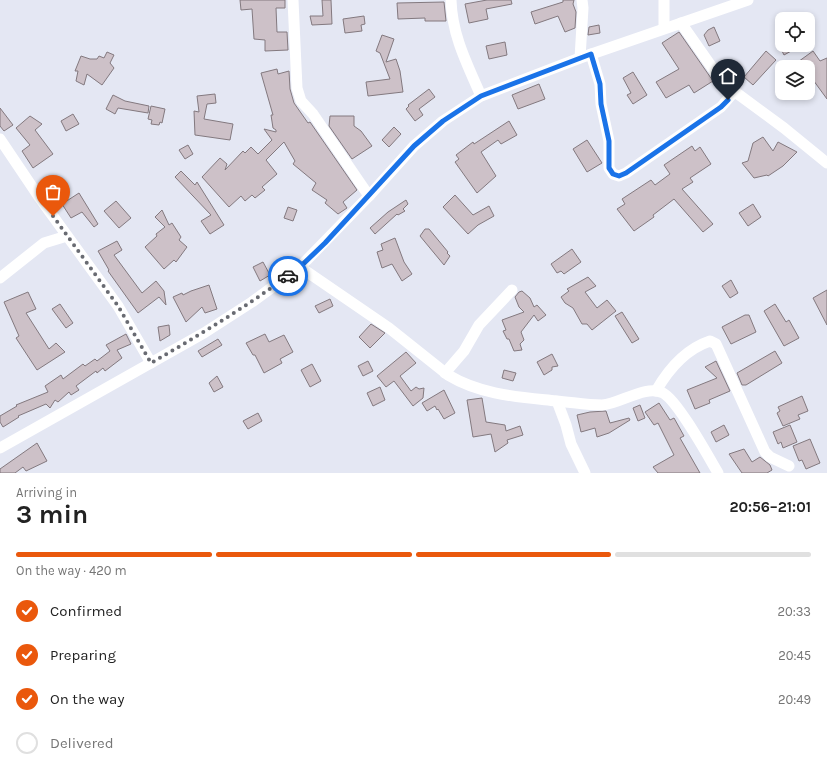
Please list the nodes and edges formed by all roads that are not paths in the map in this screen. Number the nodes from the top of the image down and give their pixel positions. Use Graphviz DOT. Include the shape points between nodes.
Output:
graph roads {
  1 [pos="292,0"];
  2 [pos="451,0"];
  3 [pos="582,0"];
  4 [pos="664,0"];
  5 [pos="748,0"];
  6 [pos="681,23"];
  7 [pos="664,28"];
  8 [pos="591,54"];
  9 [pos="580,58"];
  10 [pos="734,92"];
  11 [pos="481,96"];
  12 [pos="0,139"];
  13 [pos="827,163"];
  14 [pos="369,196"];
  15 [pos="67,236"];
  16 [pos="300,267"];
  17 [pos="0,278"];
  18 [pos="512,290"];
  19 [pos="151,363"];
  20 [pos="445,373"];
  21 [pos="656,391"];
  22 [pos="557,401"];
  23 [pos="0,448"];
  24 [pos="789,466"];
  25 [pos="585,473"];
  26 [pos="718,473"];
  1 -- 14 [label="street" via="297,88 301,101 313,114"];
  2 -- 11 [label="street" via="455,33"];
  3 -- 9 [label="street"];
  4 -- 7 [label="street"];
  5 -- 6 [label="street"];
  6 -- 7 [label="street"];
  6 -- 10 [label="street" via="714,71"];
  7 -- 8 [label="street"];
  8 -- 9 [label="street"];
  8 -- 10 [label="street" via="600,84 601,104 609,141 609,168 613,174 619,176 721,107"];
  9 -- 11 [label="street"];
  10 -- 13 [label="street"];
  11 -- 14 [label="street" via="443,121 414,146"];
  12 -- 15 [label="street"];
  14 -- 16 [label="street"];
  15 -- 17 [label="street" via="44,243"];
  15 -- 19 [label="street" via="118,306"];
  16 -- 19 [label="street" via="204,333"];
  16 -- 20 [label="street" via="389,328"];
  18 -- 20 [label="street" via="479,325 464,351"];
  19 -- 23 [label="street"];
  20 -- 22 [label="street" via="479,389 512,397"];
  21 -- 22 [label="street" via="604,405"];
  21 -- 24 [label="street" via="673,366 703,344 710,341 716,344 765,452"];
  21 -- 26 [label="street" via="668,396"];
  22 -- 25 [label="street" via="571,444"];
}
